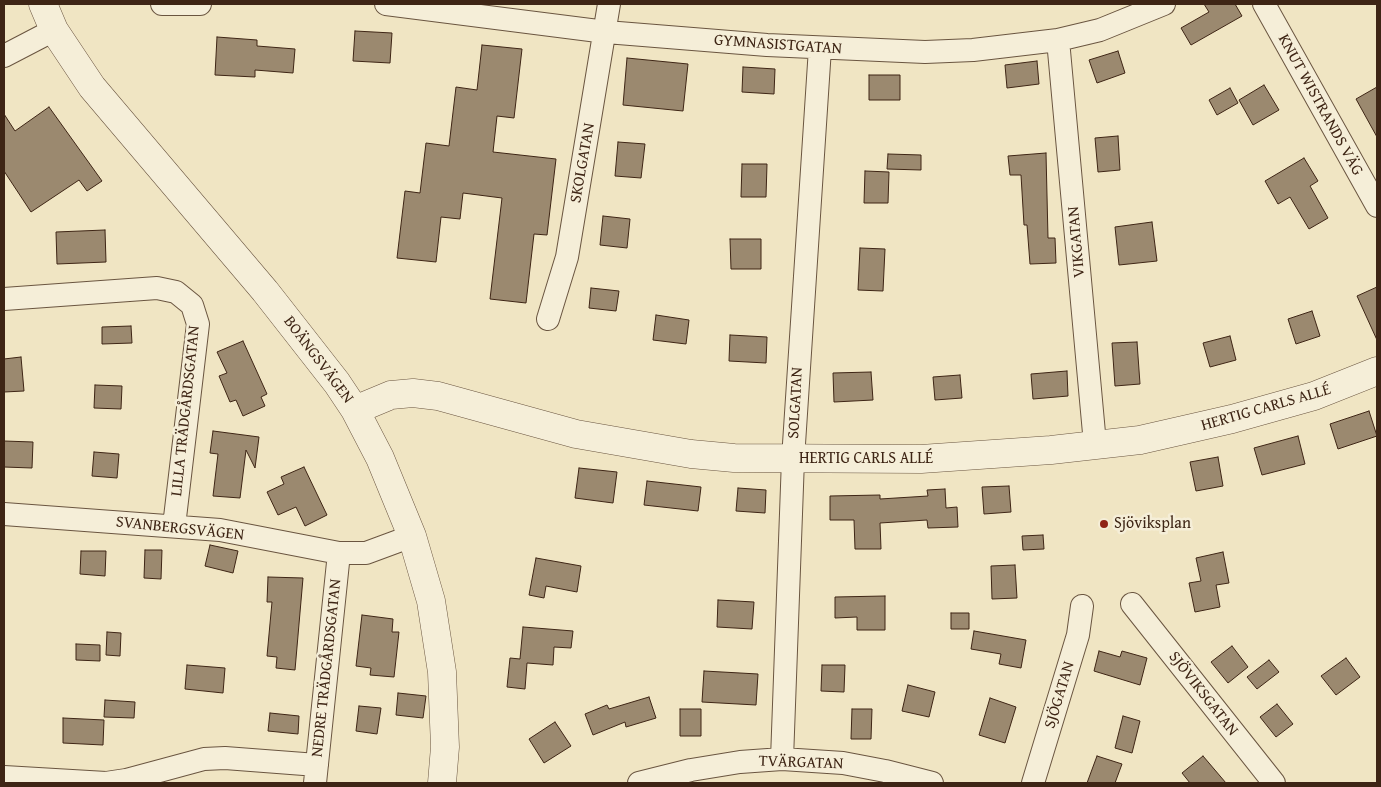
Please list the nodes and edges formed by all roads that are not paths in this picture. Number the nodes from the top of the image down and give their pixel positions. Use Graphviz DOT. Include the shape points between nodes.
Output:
graph roads {
  1 [pos="42,4"];
  2 [pos="162,4"];
  3 [pos="200,4"];
  4 [pos="386,4"];
  5 [pos="609,4"];
  6 [pos="1164,4"];
  7 [pos="1264,4"];
  8 [pos="54,30"];
  9 [pos="606,32"];
  10 [pos="1058,40"];
  11 [pos="820,48"];
  12 [pos="4,56"];
  13 [pos="1377,206"];
  14 [pos="4,299"];
  15 [pos="548,319"];
  16 [pos="1377,371"];
  17 [pos="355,410"];
  18 [pos="1095,444"];
  19 [pos="793,459"];
  20 [pos="4,514"];
  21 [pos="174,526"];
  22 [pos="412,536"];
  23 [pos="339,553"];
  24 [pos="1132,604"];
  25 [pos="1082,606"];
  26 [pos="782,759"];
  27 [pos="316,774"];
  28 [pos="4,777"];
  29 [pos="442,783"];
  30 [pos="639,783"];
  31 [pos="932,783"];
  32 [pos="1033,783"];
  33 [pos="1274,783"];
  1 -- 8 [label="street, BOÄNGSVÄGEN"];
  2 -- 3 [label="street"];
  4 -- 9 [label="street, GYMNASISTGATAN"];
  5 -- 9 [label="street, SKOLGATAN"];
  6 -- 10 [label="street, GYMNASISTGATAN" via="1100,30"];
  7 -- 13 [label="street, KNUT WISTRANDS VÄG"];
  8 -- 12 [label="street"];
  8 -- 17 [label="street, BOÄNGSVÄGEN" via="118,120 271,298"];
  9 -- 11 [label="street, GYMNASISTGATAN"];
  9 -- 15 [label="street, SKOLGATAN" via="567,257"];
  10 -- 11 [label="street, GYMNASISTGATAN" via="925,52"];
  10 -- 18 [label="street, VIKGATAN"];
  11 -- 19 [label="street, SOLGATAN"];
  14 -- 21 [label="street, LILLA TRÄDGÅRDSGATAN" via="157,288 176,292 192,305 198,324"];
  16 -- 18 [label="street, HERTIG CARLS ALLÉ" via="1314,396 1232,419 1140,440"];
  17 -- 19 [label="street, HERTIG CARLS ALLÉ" via="391,395 413,393 438,396 617,443 734,458"];
  17 -- 22 [label="street, BOÄNGSVÄGEN" via="380,458"];
  18 -- 19 [label="street, HERTIG CARLS ALLÉ" via="921,459"];
  19 -- 26 [label="street, SOLGATAN"];
  20 -- 21 [label="street, SVANBERGSVÄGEN"];
  21 -- 23 [label="street, SVANBERGSVÄGEN" via="220,530"];
  22 -- 23 [label="street, SVANBERGSVÄGEN" via="366,553"];
  22 -- 29 [label="street, BOÄNGSVÄGEN" via="430,601 442,672"];
  23 -- 27 [label="street, NEDRE TRÄDGÅRDSGATAN"];
  24 -- 33 [label="street, SJÖVIKSGATAN"];
  25 -- 32 [label="street, SJÖGATAN" via="1078,635"];
  26 -- 30 [label="street, TVÄRGATAN" via="730,764"];
  26 -- 31 [label="street, TVÄRGATAN" via="843,763"];
  27 -- 28 [label="street" via="225,758 204,759 126,780 106,782"];
}
